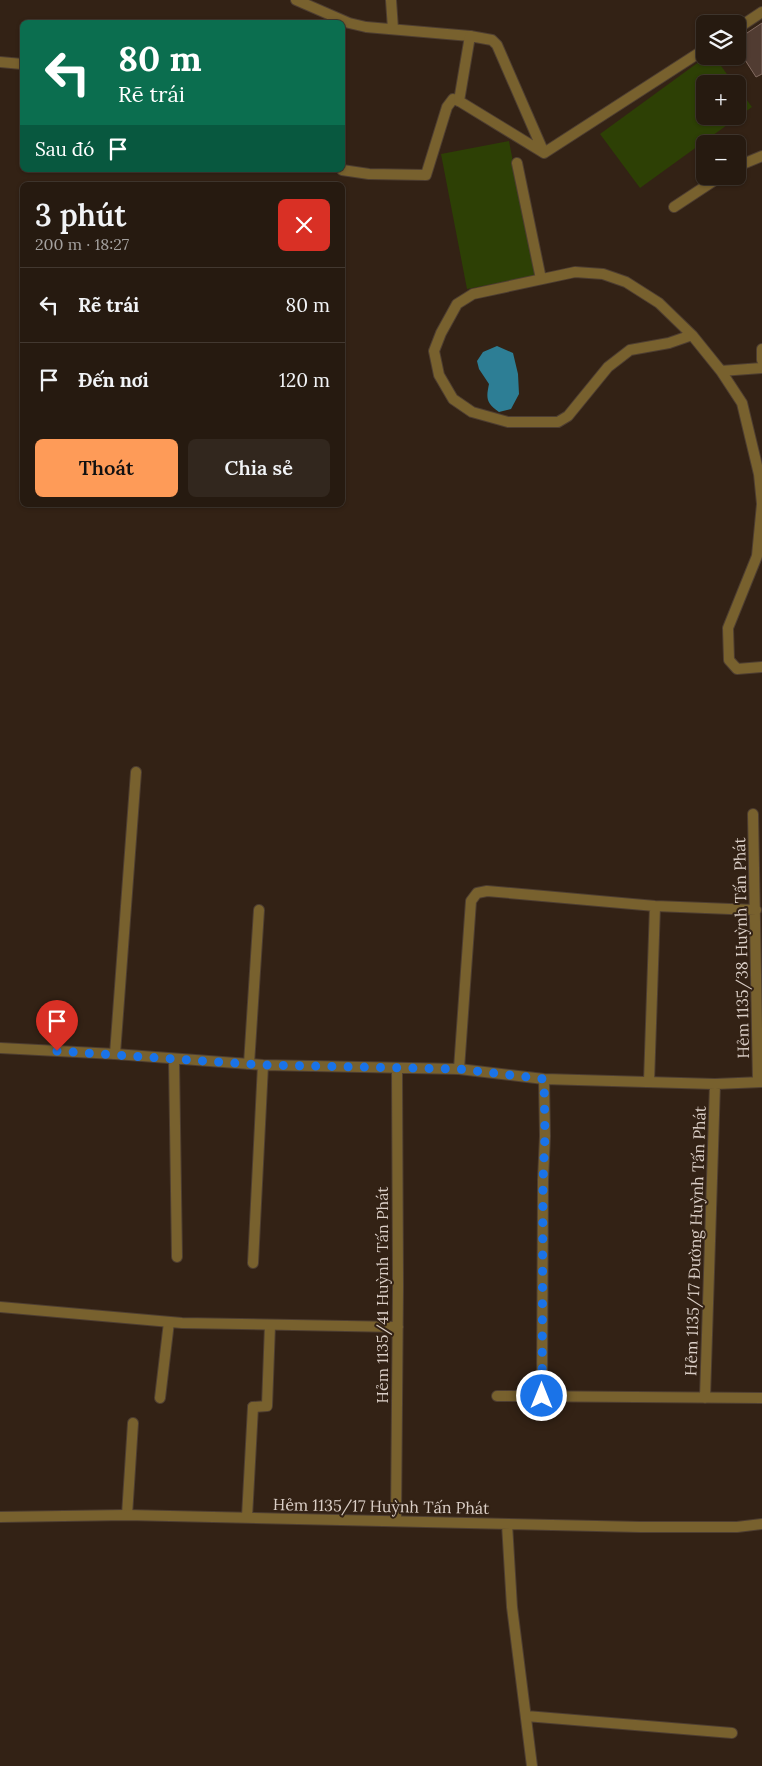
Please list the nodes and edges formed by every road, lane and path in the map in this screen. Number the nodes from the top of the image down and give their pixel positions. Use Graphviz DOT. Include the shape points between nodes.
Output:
graph roads {
  1 [pos="296,0"];
  2 [pos="391,0"];
  3 [pos="762,12"];
  4 [pos="342,20"];
  5 [pos="345,21"];
  6 [pos="746,23"];
  7 [pos="392,29"];
  8 [pos="470,36"];
  9 [pos="696,55"];
  10 [pos="0,62"];
  11 [pos="20,64"];
  12 [pos="459,101"];
  13 [pos="544,153"];
  14 [pos="762,156"];
  15 [pos="516,163"];
  16 [pos="746,163"];
  17 [pos="345,170"];
  18 [pos="707,185"];
  19 [pos="674,207"];
  20 [pos="541,279"];
  21 [pos="692,336"];
  22 [pos="762,349"];
  23 [pos="762,360"];
  24 [pos="762,368"];
  25 [pos="721,371"];
  26 [pos="762,667"];
  27 [pos="136,772"];
  28 [pos="753,814"];
  29 [pos="655,906"];
  30 [pos="259,910"];
  31 [pos="756,910"];
  32 [pos="0,1048"];
  33 [pos="115,1054"];
  34 [pos="174,1059"];
  35 [pos="249,1064"];
  36 [pos="263,1065"];
  37 [pos="397,1069"];
  38 [pos="459,1069"];
  39 [pos="544,1079"];
  40 [pos="649,1082"];
  41 [pos="760,1082"];
  42 [pos="715,1084"];
  43 [pos="177,1257"];
  44 [pos="254,1263"];
  45 [pos="0,1307"];
  46 [pos="169,1322"];
  47 [pos="270,1325"];
  48 [pos="398,1327"];
  49 [pos="497,1396"];
  50 [pos="542,1396"];
  51 [pos="160,1398"];
  52 [pos="705,1398"];
  53 [pos="762,1398"];
  54 [pos="132,1422"];
  55 [pos="127,1515"];
  56 [pos="0,1517"];
  57 [pos="247,1517"];
  58 [pos="396,1521"];
  59 [pos="507,1524"];
  60 [pos="762,1524"];
  61 [pos="526,1716"];
  62 [pos="732,1732"];
  63 [pos="532,1766"];
  1 -- 4 [label="street"];
  2 -- 7 [label="street"];
  3 -- 6 [label="street"];
  5 -- 7 [label="street"];
  7 -- 8 [label="street"];
  8 -- 12 [label="street"];
  8 -- 13 [label="street" via="492,40 496,45"];
  9 -- 13 [label="street"];
  10 -- 11 [label="street"];
  12 -- 13 [label="street"];
  12 -- 17 [label="street" via="453,99 447,107 426,175"];
  14 -- 16 [label="street"];
  15 -- 20 [label="street"];
  18 -- 19 [label="street"];
  20 -- 21 [label="street" via="575,272 603,274 626,282 659,303"];
  20 -- 21 [label="street" via="473,294 457,304 441,332 434,351 439,375 453,399 472,412 508,422 558,422 568,416 608,367 630,350"];
  21 -- 25 [label="street"];
  22 -- 23 [label="street"];
  24 -- 25 [label="street"];
  25 -- 26 [label="street" via="742,403 759,474 762,504 757,556 728,628 729,660 737,669"];
  27 -- 33 [label="street"];
  28 -- 31 [label="street, Hẻm 1135/38 Huỳnh Tấn Phát"];
  29 -- 31 [label="street"];
  29 -- 38 [label="street" via="487,891 477,893 471,901"];
  29 -- 40 [label="street"];
  30 -- 35 [label="street"];
  31 -- 41 [label="street, Hẻm 1135/38 Huỳnh Tấn Phát"];
  32 -- 33 [label="street"];
  33 -- 34 [label="street"];
  34 -- 35 [label="street"];
  34 -- 43 [label="street"];
  35 -- 36 [label="street"];
  36 -- 37 [label="street"];
  36 -- 44 [label="street"];
  37 -- 38 [label="street"];
  37 -- 48 [label="street, Hẻm 1135/41 Huỳnh Tấn Phát"];
  38 -- 39 [label="street"];
  39 -- 40 [label="street"];
  39 -- 50 [label="street"];
  40 -- 42 [label="street"];
  41 -- 42 [label="street"];
  42 -- 52 [label="street, Hẻm 1135/17 Đường Huỳnh Tấn Phát"];
  45 -- 46 [label="street"];
  46 -- 47 [label="street"];
  46 -- 51 [label="street"];
  47 -- 48 [label="street"];
  47 -- 57 [label="street" via="267,1406 253,1408"];
  48 -- 58 [label="street, Hẻm 1135/41 Huỳnh Tấn Phát"];
  49 -- 50 [label="street"];
  50 -- 52 [label="street"];
  52 -- 53 [label="street"];
  54 -- 55 [label="street"];
  55 -- 56 [label="street, Hẻm 1135/17 Huỳnh Tấn Phát"];
  55 -- 57 [label="street, Hẻm 1135/17 Huỳnh Tấn Phát"];
  57 -- 58 [label="street, Hẻm 1135/17 Huỳnh Tấn Phát"];
  58 -- 59 [label="street, Hẻm 1135/17 Huỳnh Tấn Phát"];
  59 -- 60 [label="street, Hẻm 1135/17 Huỳnh Tấn Phát" via="738,1528"];
  59 -- 61 [label="street" via="512,1607"];
  61 -- 62 [label="street"];
  61 -- 63 [label="street"];
}
